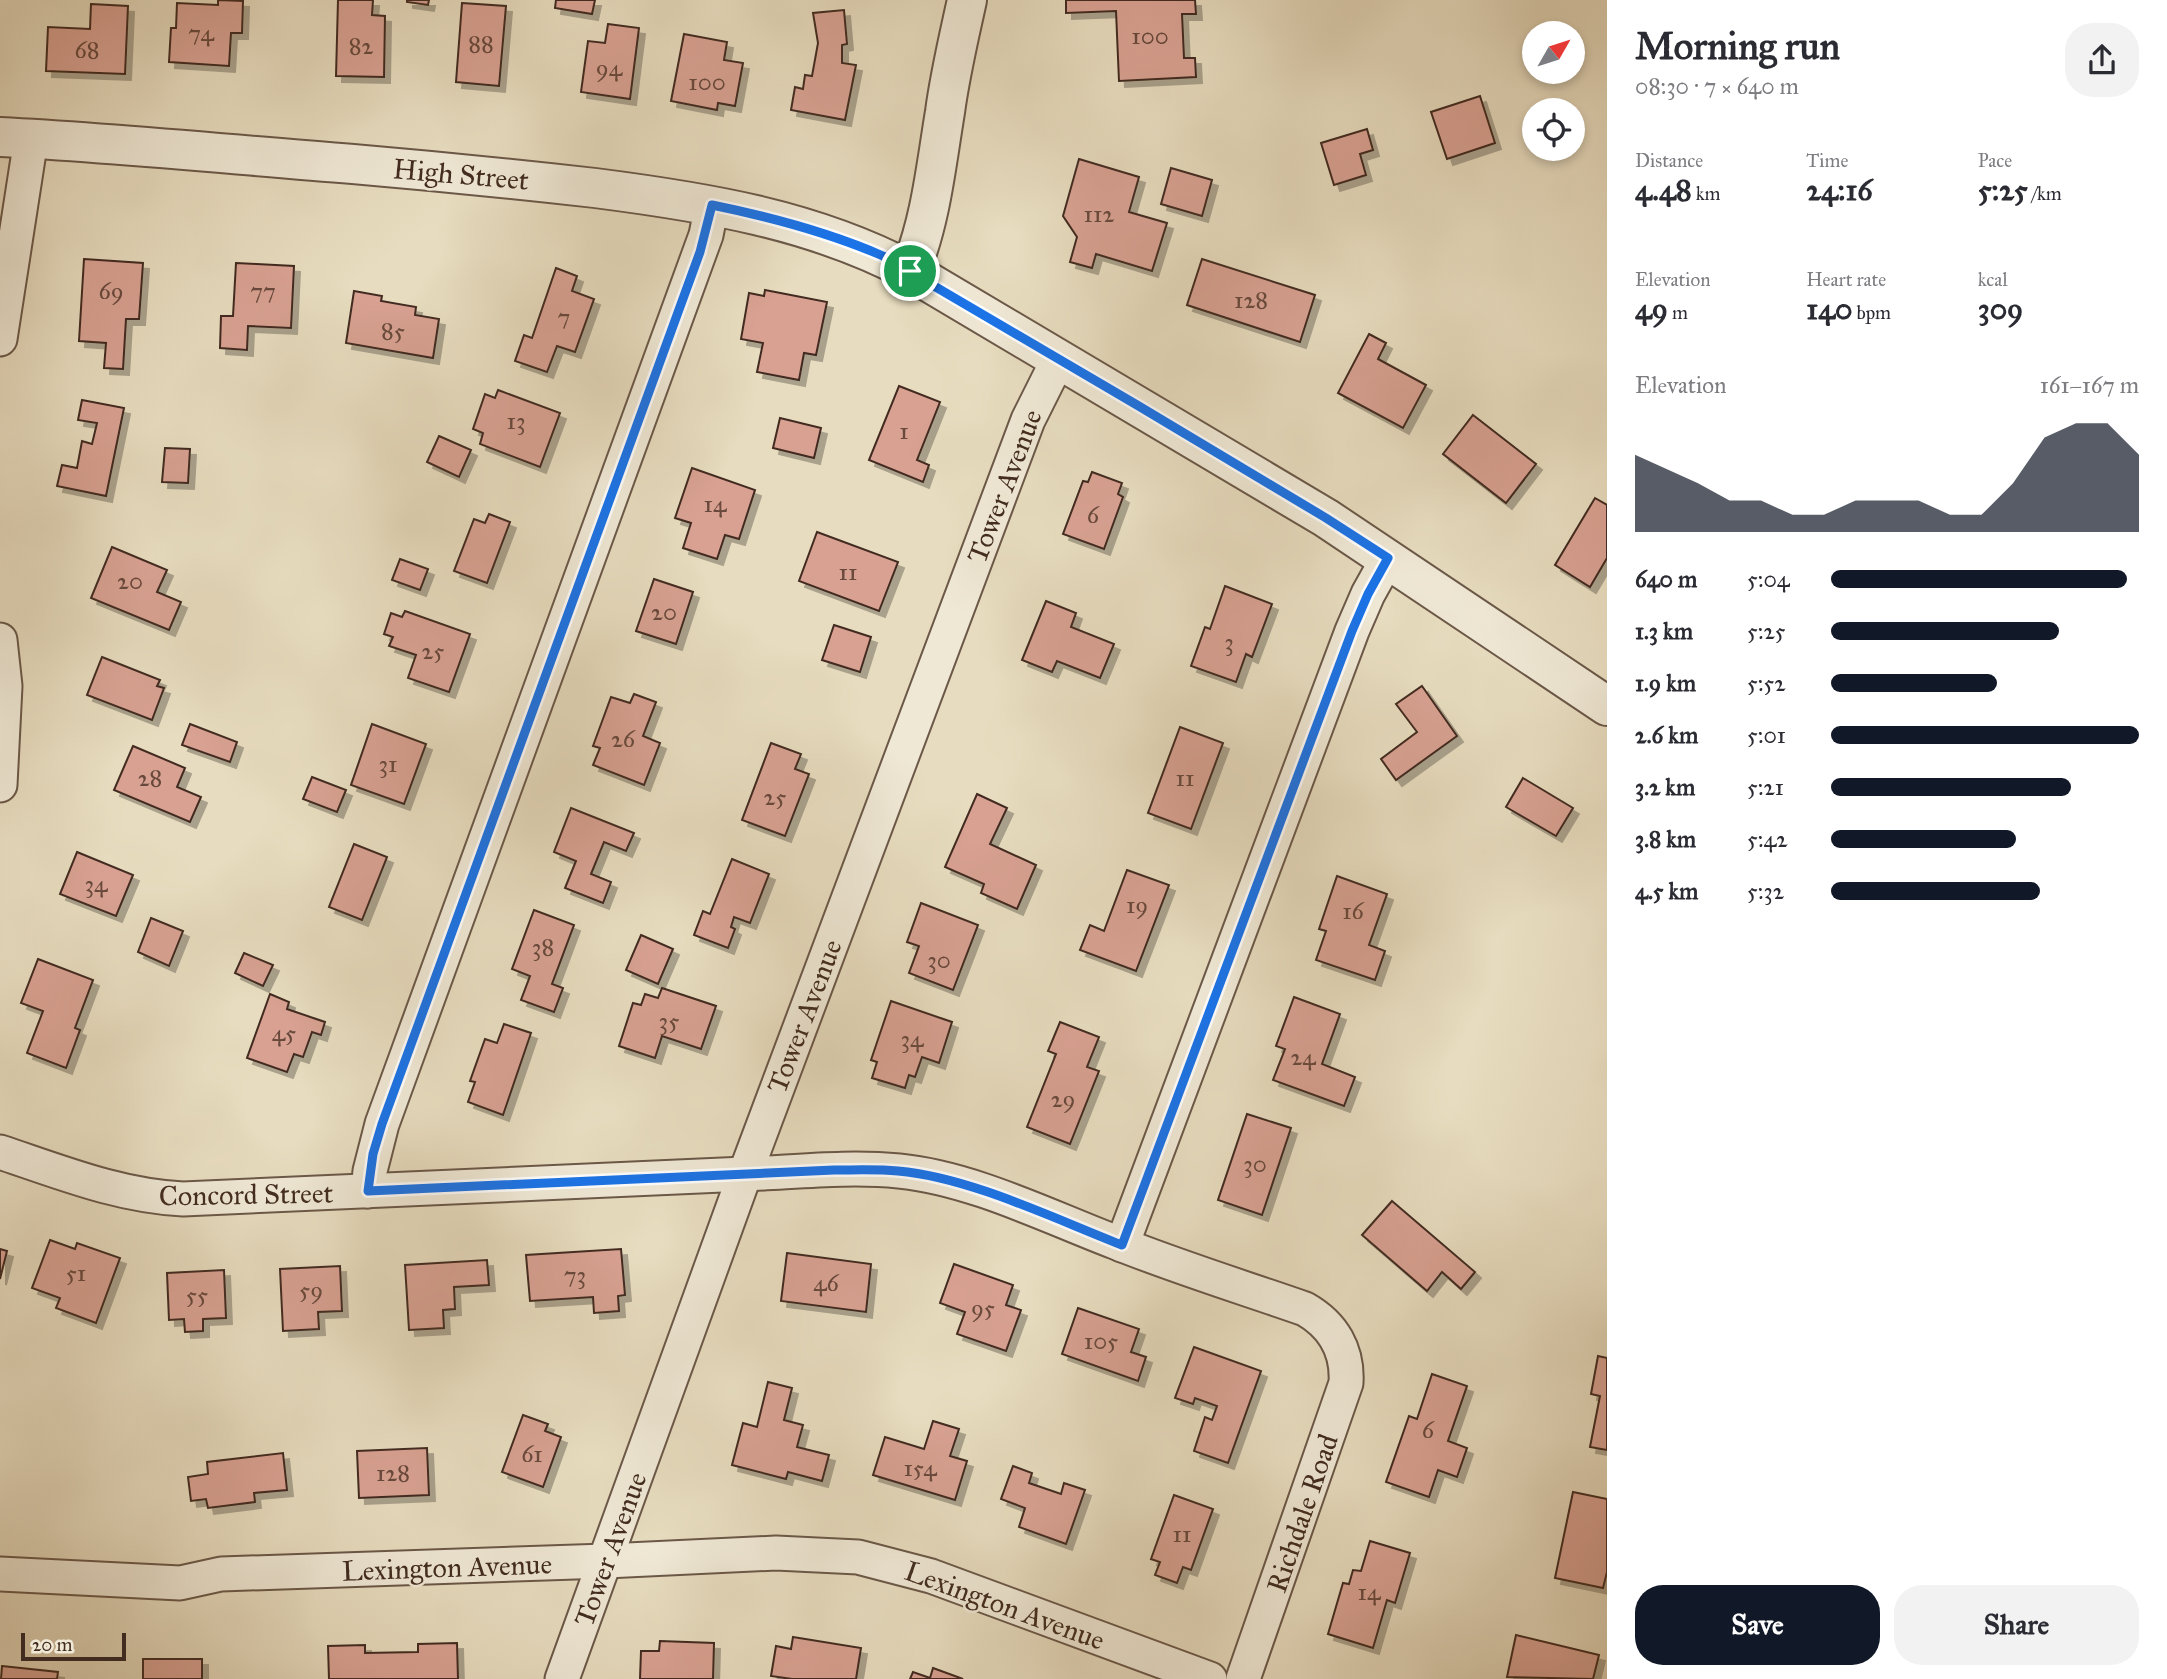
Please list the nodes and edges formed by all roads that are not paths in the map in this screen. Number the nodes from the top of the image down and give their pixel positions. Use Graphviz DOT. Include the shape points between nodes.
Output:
graph roads {
  1 [pos="967,0"];
  2 [pos="16,138"];
  3 [pos="712,205"];
  4 [pos="910,271"];
  5 [pos="0,339"];
  6 [pos="1059,358"];
  7 [pos="1388,558"];
  8 [pos="0,640"];
  9 [pos="1607,706"];
  10 [pos="0,785"];
  11 [pos="0,1152"];
  12 [pos="745,1174"];
  13 [pos="368,1191"];
  14 [pos="1122,1245"];
  15 [pos="1340,1344"];
  16 [pos="606,1561"];
  17 [pos="0,1574"];
  18 [pos="562,1679"];
  19 [pos="1210,1679"];
  20 [pos="1243,1679"];
  1 -- 4 [label="street" via="947,94 931,206"];
  2 -- 3 [label="street, High Street" via="485,175"];
  2 -- 5 [label="street"];
  3 -- 4 [label="street, High Street" via="820,232"];
  3 -- 13 [label="street" via="703,244 380,1131"];
  4 -- 6 [label="street, High Street"];
  6 -- 7 [label="street, High Street"];
  6 -- 12 [label="street, Tower Avenue" via="1028,420"];
  7 -- 9 [label="street, High Street"];
  7 -- 14 [label="street" via="1352,631"];
  8 -- 10 [label="street" via="5,685"];
  11 -- 13 [label="street, Concord Street" via="120,1191 162,1198"];
  12 -- 13 [label="street, Concord Street"];
  12 -- 14 [label="street, Concord Street" via="869,1170 929,1176 988,1193"];
  12 -- 16 [label="street, Tower Avenue"];
  14 -- 15 [label="street, Concord Street" via="1305,1309 1325,1324"];
  15 -- 20 [label="street, Richdale Road" via="1347,1370 1342,1398"];
  16 -- 17 [label="street, Lexington Avenue" via="221,1574 180,1583"];
  16 -- 18 [label="street, Tower Avenue"];
  16 -- 19 [label="street, Lexington Avenue" via="776,1553 858,1557 931,1576"];
}
